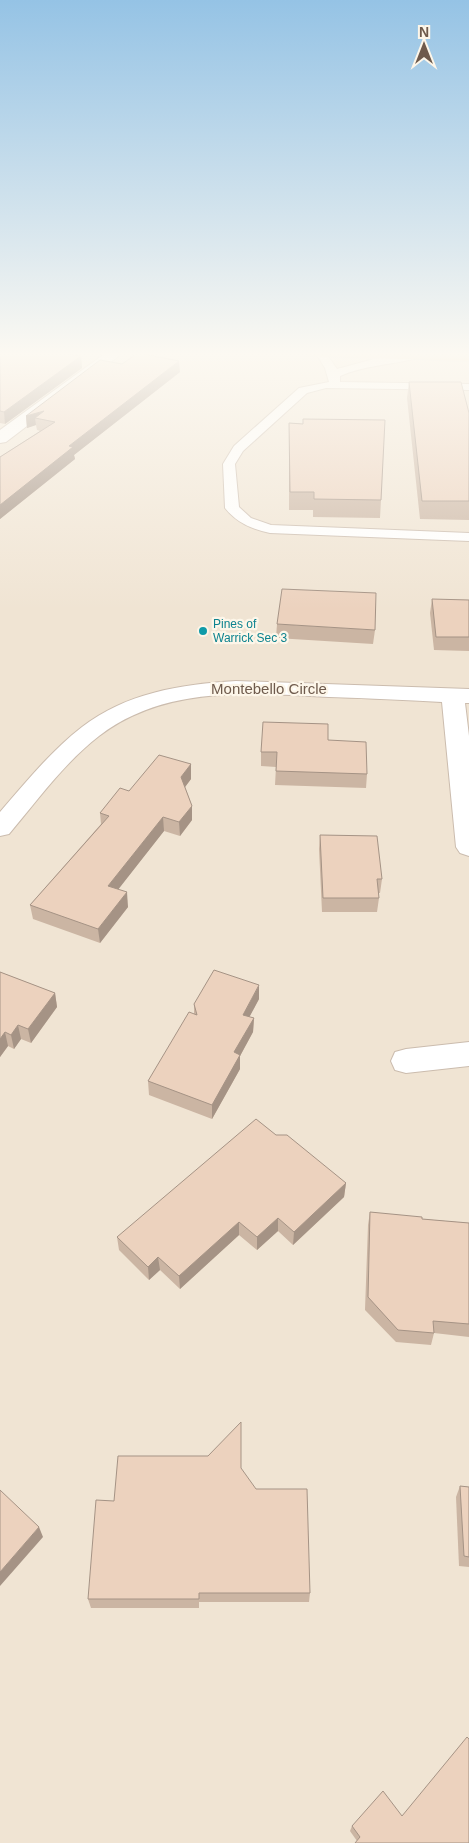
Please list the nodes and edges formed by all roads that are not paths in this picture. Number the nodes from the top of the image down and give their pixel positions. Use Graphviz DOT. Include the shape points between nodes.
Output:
graph roads {
  1 [pos="249,438"];
  2 [pos="469,537"];
  3 [pos="461,696"];
  4 [pos="0,828"];
  5 [pos="469,846"];
  6 [pos="469,1054"];
  7 [pos="406,1062"];
  1 -- 2 [label="lane" via="238,448 229,464 232,508 246,521 270,528"];
  3 -- 4 [label="street, Montebello Circle" via="250,686 196,690 159,697 92,730 69,750"];
  3 -- 5 [label="street"];
  6 -- 7 [label="street"];
}
